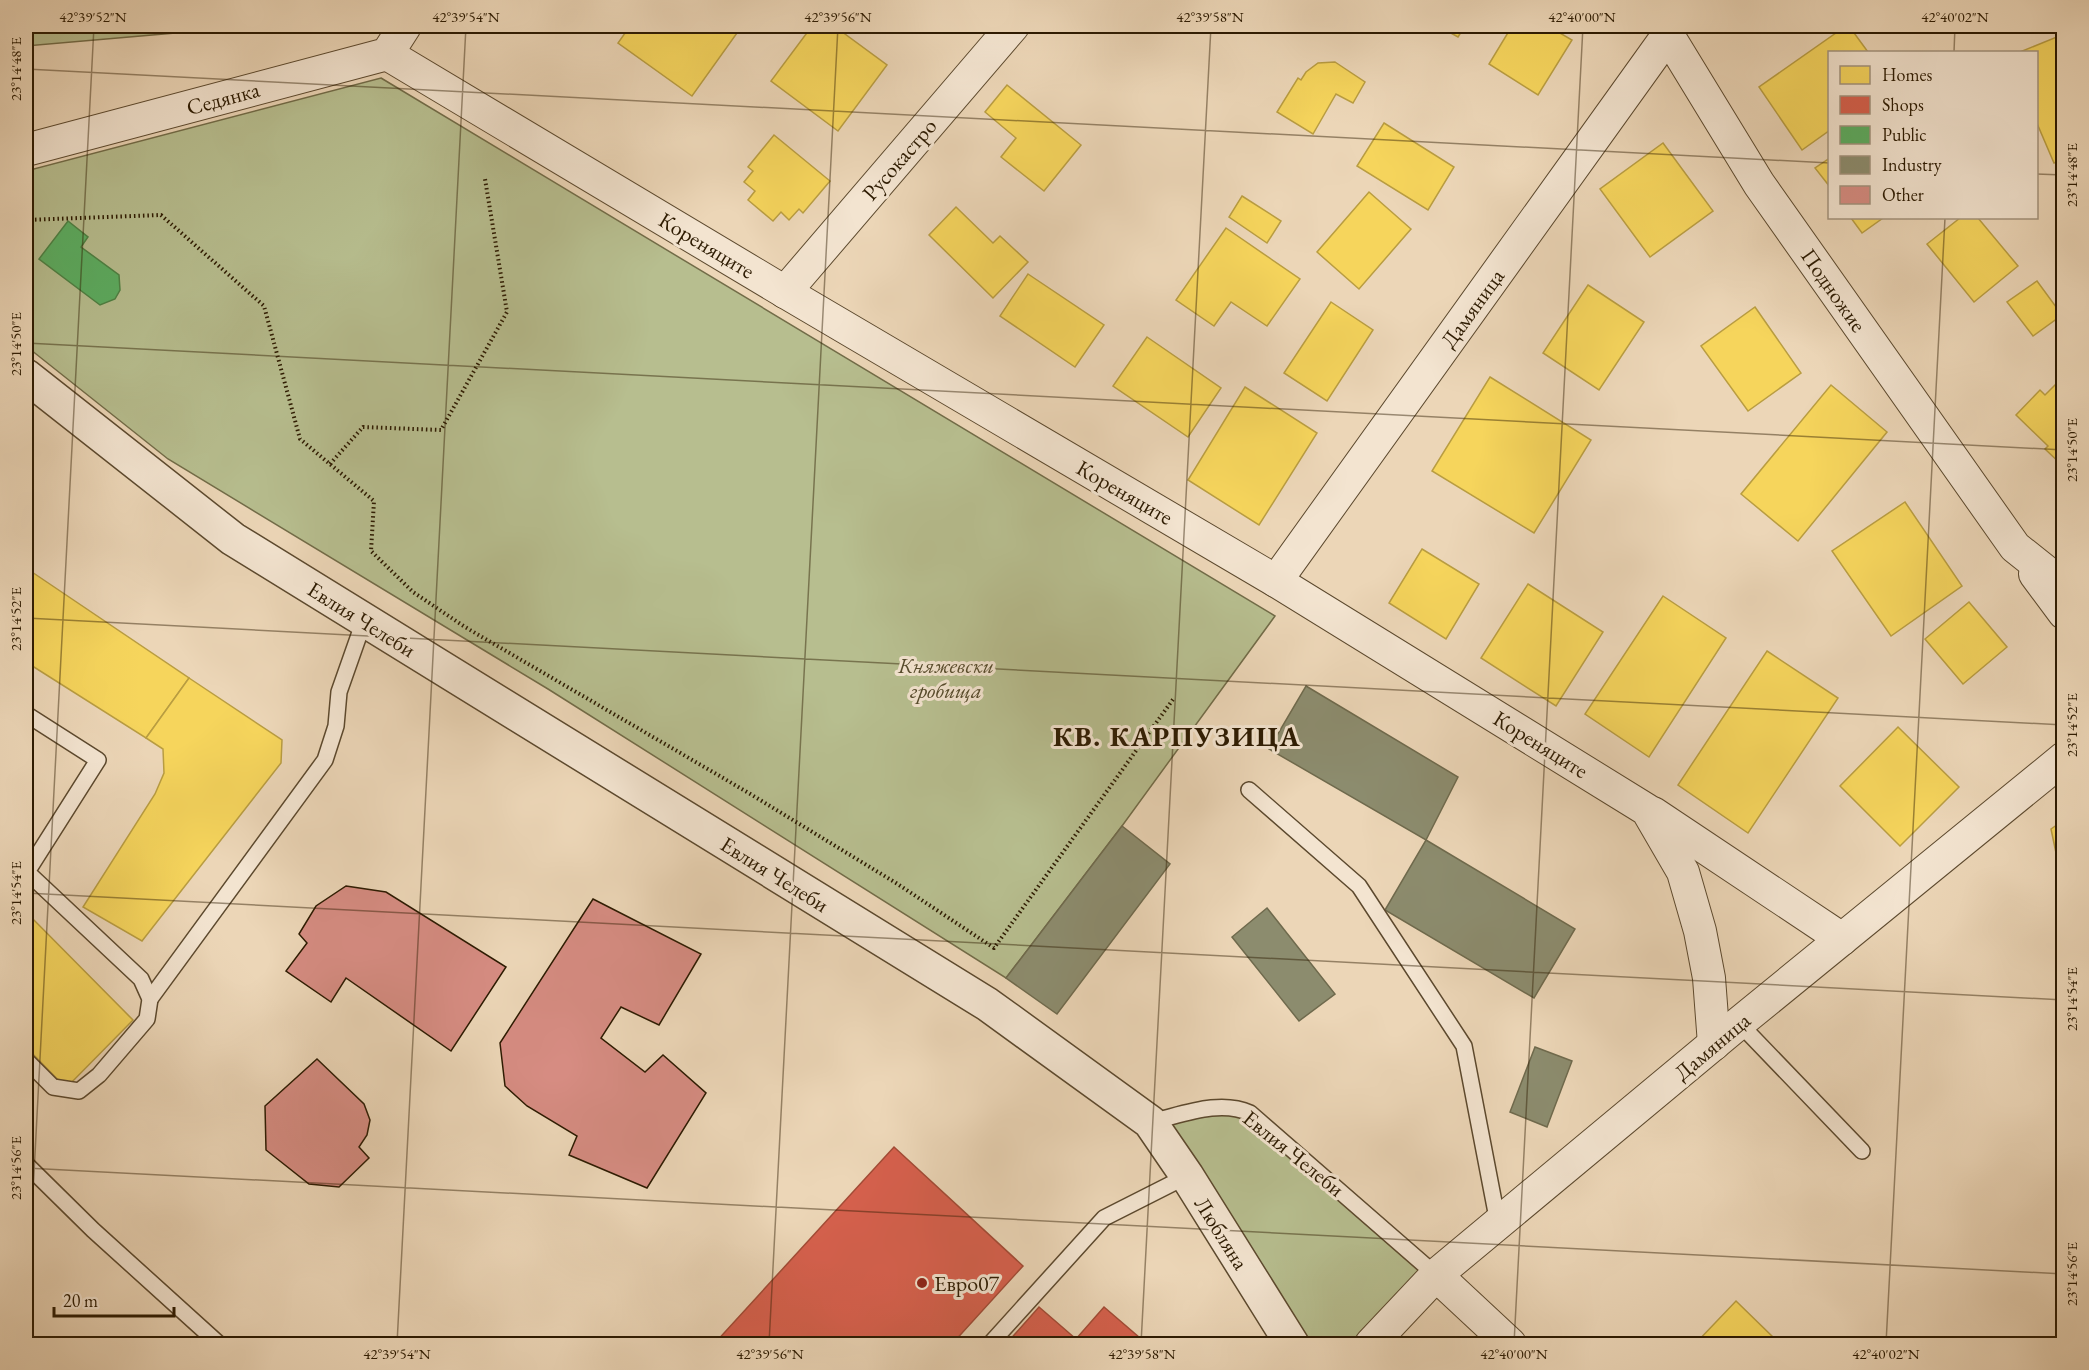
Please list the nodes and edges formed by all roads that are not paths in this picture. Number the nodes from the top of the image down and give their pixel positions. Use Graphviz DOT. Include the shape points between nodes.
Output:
graph roads {
  1 [pos="405,26"];
  2 [pos="1013,26"];
  3 [pos="1667,30"];
  4 [pos="387,54"];
  5 [pos="26,150"];
  6 [pos="785,292"];
  7 [pos="26,376"];
  8 [pos="2015,547"];
  9 [pos="1276,581"];
  10 [pos="2064,586"];
  11 [pos="2064,614"];
  12 [pos="364,621"];
  13 [pos="26,714"];
  14 [pos="2064,758"];
  15 [pos="1250,790"];
  16 [pos="1647,810"];
  17 [pos="1842,939"];
  18 [pos="150,999"];
  19 [pos="1739,1023"];
  20 [pos="1714,1044"];
  21 [pos="26,1060"];
  22 [pos="1150,1122"];
  23 [pos="1862,1151"];
  24 [pos="26,1164"];
  25 [pos="1187,1176"];
  26 [pos="1498,1223"];
  27 [pos="1436,1275"];
  28 [pos="219,1344"];
  29 [pos="990,1344"];
  30 [pos="1292,1344"];
  31 [pos="1371,1344"];
  32 [pos="1510,1344"];
  1 -- 4 [label="street"];
  2 -- 6 [label="street, Русокастро"];
  3 -- 8 [label="street, Подножие" via="1759,184"];
  3 -- 9 [label="street, Дамяница"];
  4 -- 5 [label="street, Седянка"];
  4 -- 6 [label="street, Кореняците"];
  6 -- 9 [label="street, Кореняците"];
  7 -- 12 [label="street, Евлия Челеби" via="233,539"];
  8 -- 10 [label="street, Подножие"];
  8 -- 11 [label="street, Подножие"];
  9 -- 16 [label="street, Кореняците"];
  12 -- 18 [label="lane" via="339,692 336,726 325,760"];
  12 -- 22 [label="street, Евлия Челеби" via="987,1004"];
  13 -- 18 [label="lane" via="98,760 27,872 141,979"];
  14 -- 17 [label="street, Дамяница"];
  15 -- 26 [label="lane" via="1359,886 1464,1046"];
  16 -- 17 [label="street"];
  16 -- 20 [label="street, Кореняците" via="1683,872 1700,931 1709,978"];
  17 -- 19 [label="street, Дамяница"];
  18 -- 21 [label="lane" via="147,1019 99,1075 79,1091 52,1086"];
  19 -- 20 [label="street, Дамяница"];
  19 -- 23 [label="lane"];
  20 -- 26 [label="street, Дамяница"];
  22 -- 25 [label="street, Любляна"];
  22 -- 27 [label="lane, Евлия Челеби" via="1222,1106 1250,1113"];
  24 -- 28 [label="lane"];
  25 -- 29 [label="lane" via="1104,1218"];
  25 -- 30 [label="street, Любляна"];
  26 -- 27 [label="street, Дамяница"];
  27 -- 31 [label="street, Дамяница"];
  27 -- 32 [label="street, Евлия Челеби"];
}
